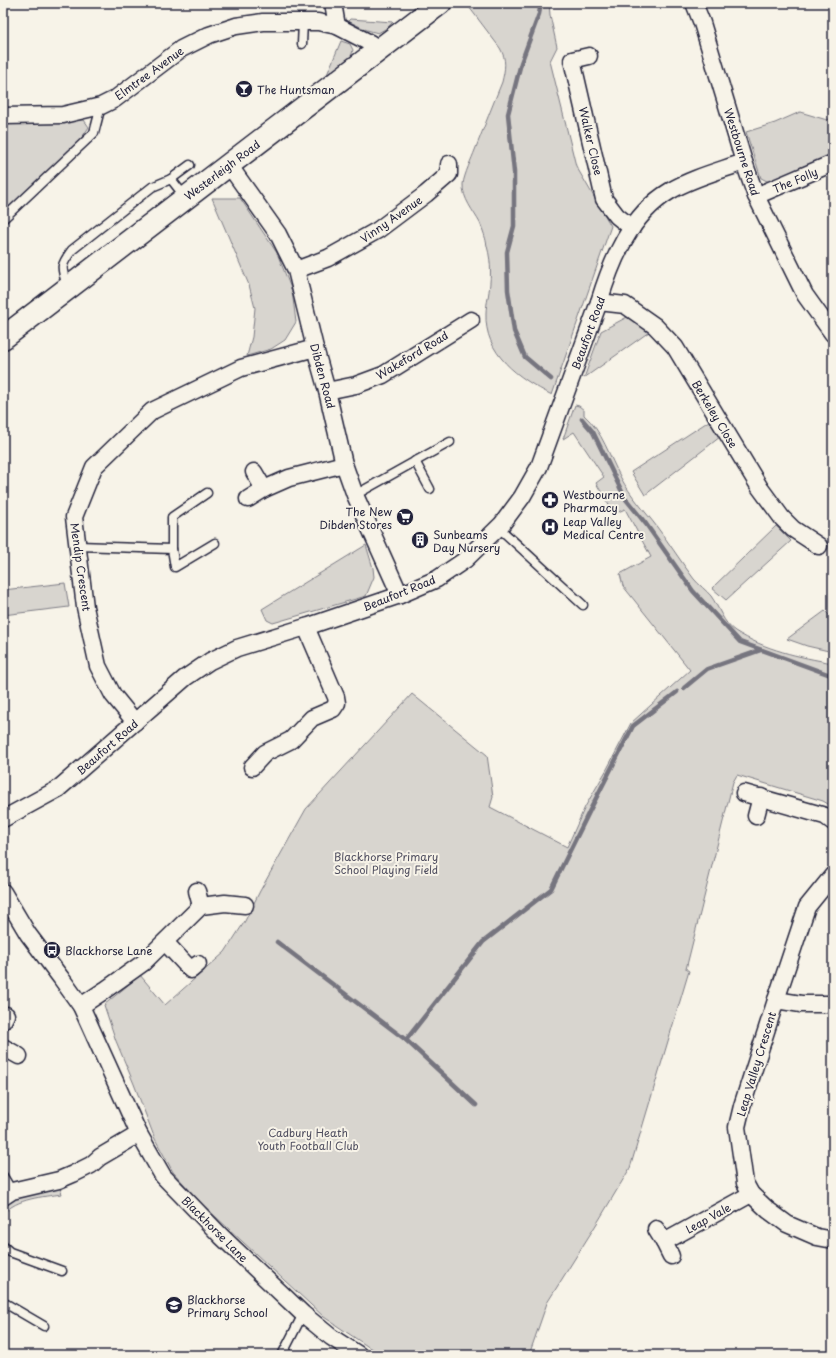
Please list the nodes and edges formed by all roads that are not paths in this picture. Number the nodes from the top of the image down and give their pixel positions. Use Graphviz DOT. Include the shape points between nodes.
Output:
graph roads {
  1 [pos="333,3"];
  2 [pos="440,3"];
  3 [pos="694,3"];
  4 [pos="304,22"];
  5 [pos="337,26"];
  6 [pos="302,44"];
  7 [pos="379,51"];
  8 [pos="589,56"];
  9 [pos="101,106"];
  10 [pos="3,116"];
  11 [pos="744,162"];
  12 [pos="833,162"];
  13 [pos="449,164"];
  14 [pos="190,165"];
  15 [pos="229,165"];
  16 [pos="171,179"];
  17 [pos="756,196"];
  18 [pos="186,198"];
  19 [pos="3,219"];
  20 [pos="632,228"];
  21 [pos="296,270"];
  22 [pos="68,288"];
  23 [pos="599,302"];
  24 [pos="471,320"];
  25 [pos="833,334"];
  26 [pos="3,338"];
  27 [pos="315,348"];
  28 [pos="327,391"];
  29 [pos="450,442"];
  30 [pos="415,462"];
  31 [pos="344,464"];
  32 [pos="254,472"];
  33 [pos="264,489"];
  34 [pos="430,489"];
  35 [pos="207,493"];
  36 [pos="355,495"];
  37 [pos="248,499"];
  38 [pos="498,527"];
  39 [pos="215,543"];
  40 [pos="78,546"];
  41 [pos="819,546"];
  42 [pos="172,549"];
  43 [pos="400,595"];
  44 [pos="583,605"];
  45 [pos="306,627"];
  46 [pos="135,722"];
  47 [pos="252,767"];
  48 [pos="744,792"];
  49 [pos="761,797"];
  50 [pos="756,816"];
  51 [pos="3,819"];
  52 [pos="833,822"];
  53 [pos="833,876"];
  54 [pos="3,892"];
  55 [pos="245,905"];
  56 [pos="165,942"];
  57 [pos="198,964"];
  58 [pos="776,1000"];
  59 [pos="833,1004"];
  60 [pos="80,1006"];
  61 [pos="3,1047"];
  62 [pos="20,1056"];
  63 [pos="139,1134"];
  64 [pos="3,1176"];
  65 [pos="8,1194"];
  66 [pos="751,1194"];
  67 [pos="833,1240"];
  68 [pos="664,1242"];
  69 [pos="3,1246"];
  70 [pos="62,1271"];
  71 [pos="3,1302"];
  72 [pos="303,1314"];
  73 [pos="44,1326"];
  74 [pos="282,1355"];
  75 [pos="359,1355"];
  1 -- 5 [label="street"];
  2 -- 7 [label="street, Westerleigh Road"];
  3 -- 11 [label="street, Westbourne Road"];
  4 -- 5 [label="street, Elmtree Avenue"];
  4 -- 6 [label="lane"];
  4 -- 9 [label="street, Elmtree Avenue" via="263,22 236,26 212,39 181,49 115,99"];
  5 -- 7 [label="street, Elmtree Avenue" via="370,43"];
  7 -- 15 [label="street, Westerleigh Road"];
  8 -- 20 [label="street, Walker Close" via="572,60 604,199 616,216"];
  9 -- 10 [label="street, Elmtree Avenue" via="63,115"];
  9 -- 19 [label="lane" via="94,133"];
  11 -- 17 [label="street, Westbourne Road"];
  11 -- 20 [label="street, Beaufort Road" via="691,181 669,192 648,209"];
  12 -- 17 [label="street, The Folly"];
  13 -- 21 [label="street, Vinny Avenue" via="449,174 378,230 328,258"];
  14 -- 16 [label="lane"];
  15 -- 18 [label="street, Westerleigh Road"];
  15 -- 21 [label="street, Dibden Road" via="278,234"];
  16 -- 18 [label="lane"];
  16 -- 22 [label="lane" via="152,186 72,250 62,269"];
  17 -- 25 [label="street, Westbourne Road" via="805,295"];
  18 -- 22 [label="street, Westerleigh Road"];
  20 -- 23 [label="street, Beaufort Road" via="619,249"];
  21 -- 27 [label="street, Dibden Road"];
  22 -- 26 [label="street, Westerleigh Road"];
  23 -- 38 [label="street, Beaufort Road" via="539,467 522,497"];
  23 -- 41 [label="street, Berkeley Close" via="625,305 655,326 675,347 760,488 793,529"];
  24 -- 28 [label="street, Wakeford Road" via="383,375 356,385"];
  27 -- 28 [label="street, Dibden Road"];
  27 -- 40 [label="street, Mendip Crescent" via="240,368 152,411 94,467 74,517"];
  28 -- 31 [label="street, Dibden Road"];
  29 -- 30 [label="lane"];
  30 -- 34 [label="lane"];
  30 -- 36 [label="lane"];
  31 -- 33 [label="street" via="288,478"];
  31 -- 36 [label="street, Dibden Road"];
  32 -- 33 [label="street"];
  33 -- 37 [label="street"];
  35 -- 42 [label="lane" via="172,517"];
  36 -- 43 [label="street, Dibden Road"];
  38 -- 43 [label="street, Beaufort Road" via="465,560 437,579"];
  38 -- 44 [label="lane"];
  39 -- 42 [label="lane" via="175,567"];
  40 -- 42 [label="lane"];
  40 -- 46 [label="street, Mendip Crescent" via="85,607 98,666 113,695"];
  43 -- 45 [label="street, Beaufort Road"];
  45 -- 46 [label="street, Beaufort Road" via="237,648 210,661 185,678"];
  45 -- 47 [label="street" via="337,703 333,709 312,718 291,740 265,753"];
  46 -- 51 [label="street, Beaufort Road" via="58,789"];
  48 -- 49 [label="street"];
  49 -- 50 [label="street"];
  49 -- 52 [label="street" via="825,816"];
  53 -- 58 [label="street, Leap Valley Crescent" via="807,907"];
  54 -- 60 [label="street, Blackhorse Lane" via="28,934"];
  55 -- 56 [label="street" via="199,899"];
  56 -- 57 [label="street" via="191,970"];
  56 -- 60 [label="street" via="143,963"];
  58 -- 59 [label="street" via="801,1004"];
  58 -- 66 [label="street, Leap Valley Crescent" via="737,1127 745,1183"];
  60 -- 63 [label="street, Blackhorse Lane"];
  61 -- 62 [label="street"];
  63 -- 65 [label="street" via="73,1174"];
  63 -- 72 [label="street, Blackhorse Lane" via="163,1176 221,1236"];
  64 -- 65 [label="lane"];
  66 -- 67 [label="street, Leap Valley Crescent" via="787,1224 817,1237"];
  66 -- 68 [label="street, Leap Vale"];
  69 -- 70 [label="lane" via="10,1252"];
  71 -- 73 [label="lane"];
  72 -- 74 [label="lane"];
  72 -- 75 [label="street, Blackhorse Lane" via="331,1337"];
}
